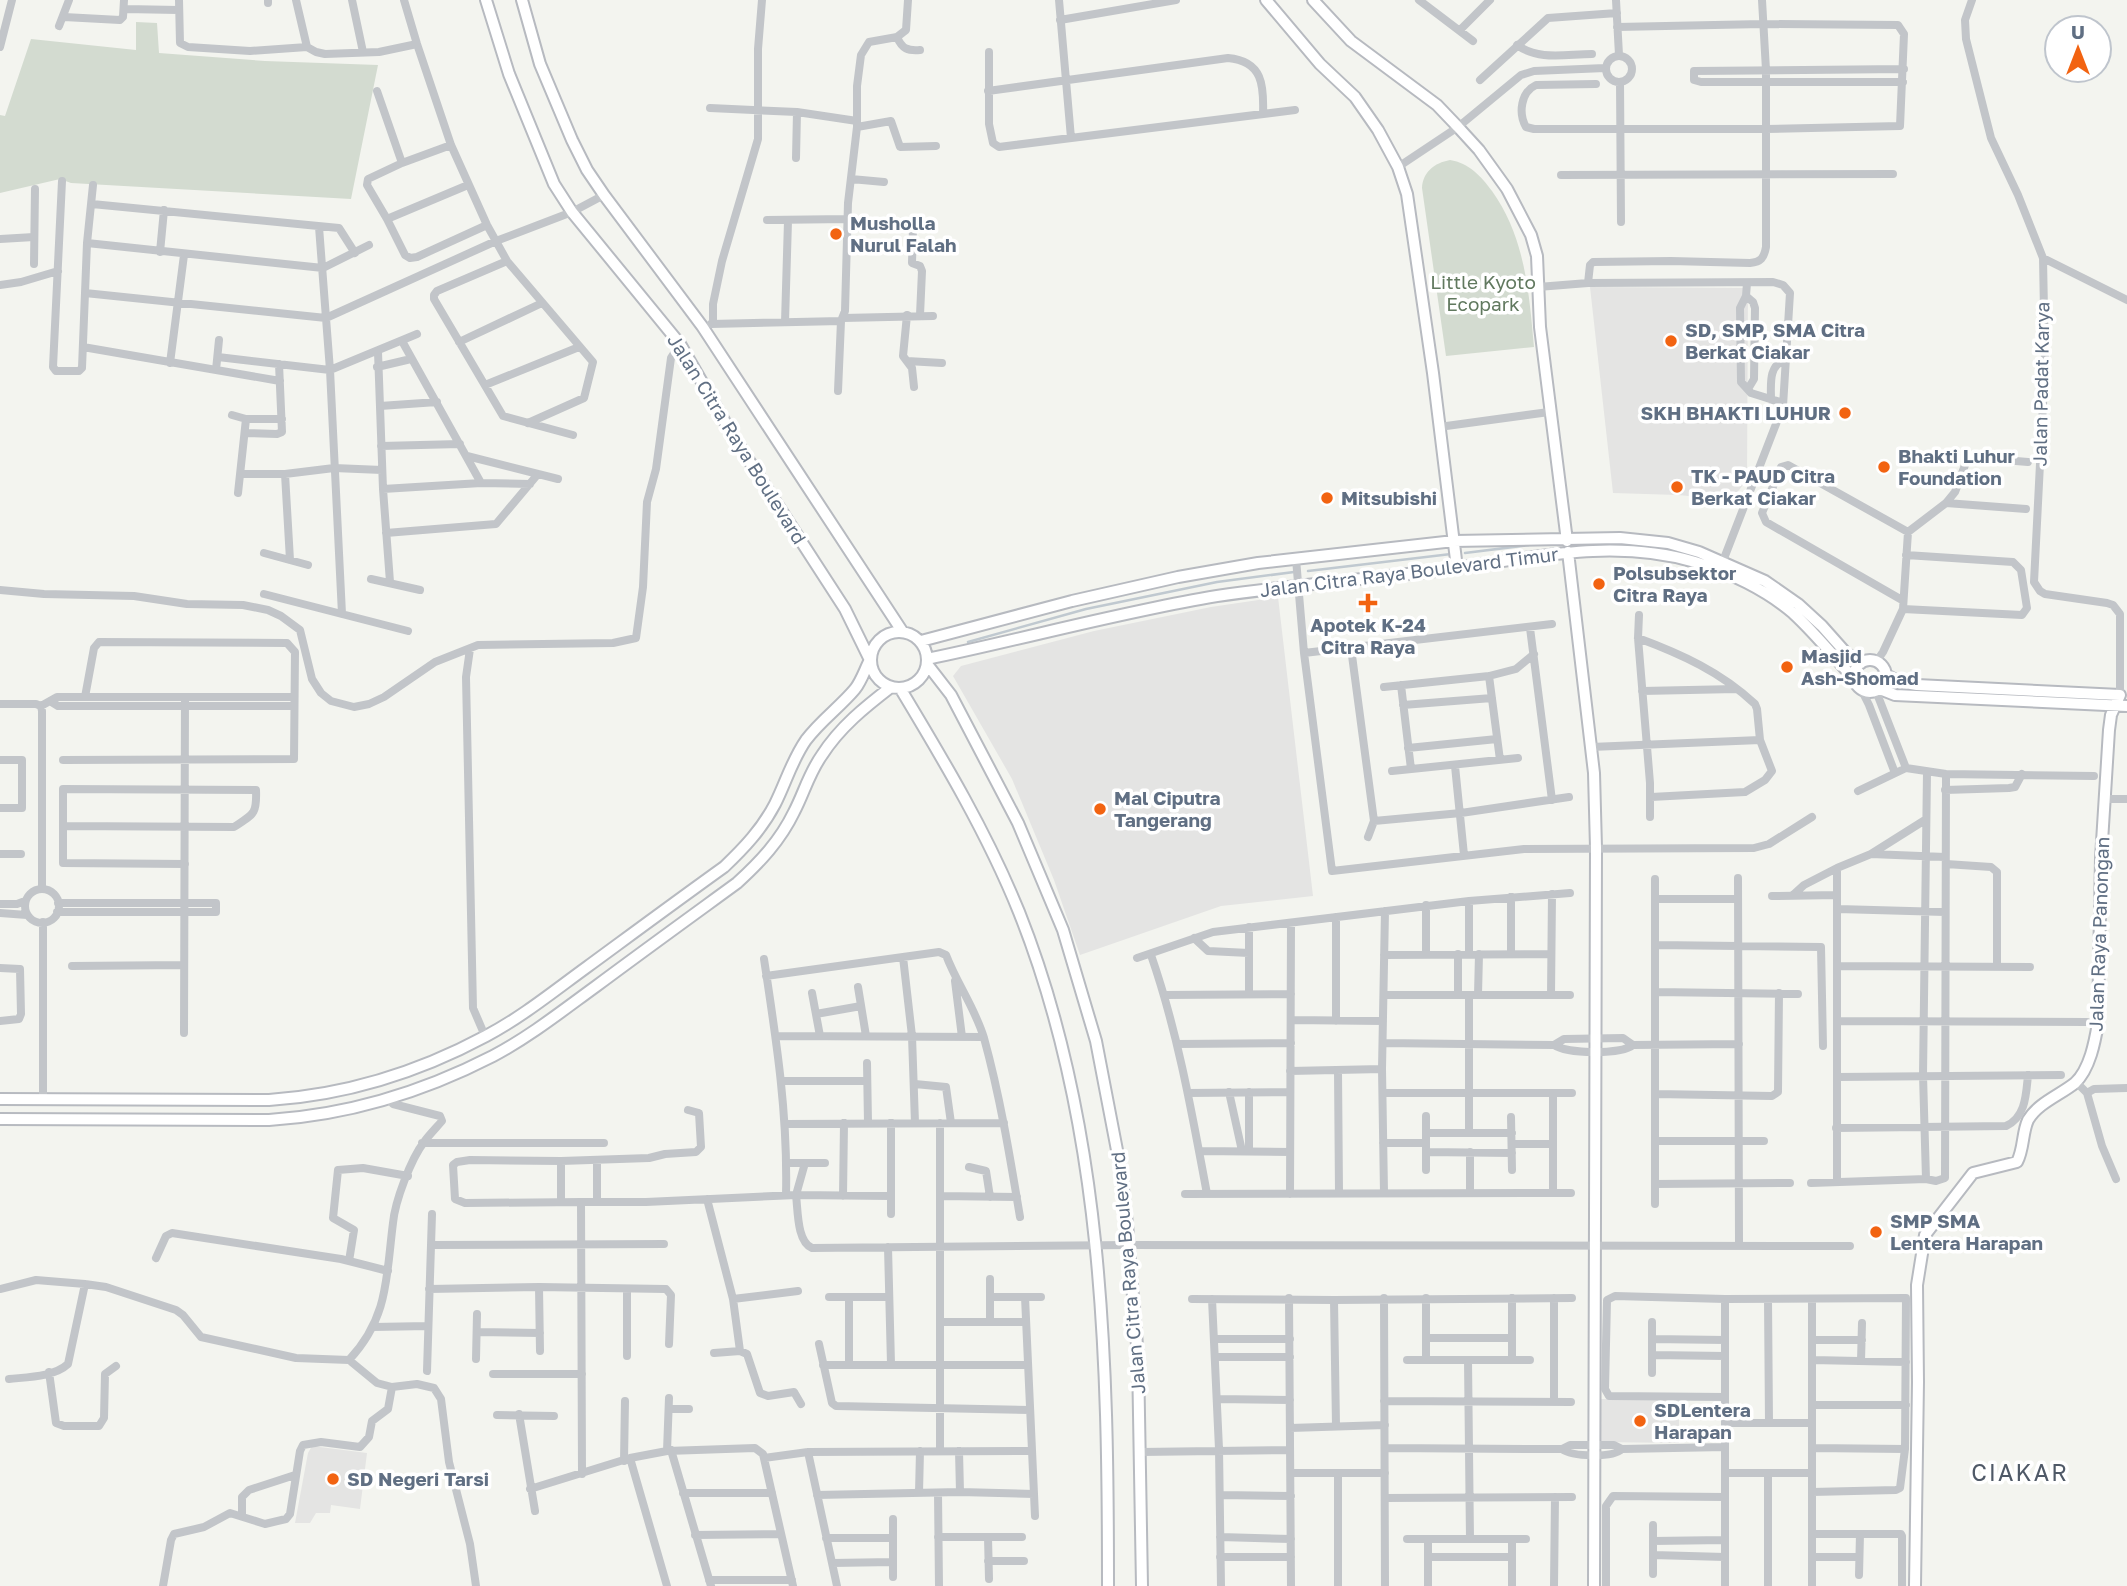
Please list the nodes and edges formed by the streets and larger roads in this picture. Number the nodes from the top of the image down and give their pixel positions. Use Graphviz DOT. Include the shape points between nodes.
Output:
graph roads {
  1 [pos="69,0"];
  2 [pos="296,0"];
  3 [pos="352,0"];
  4 [pos="404,0"];
  5 [pos="486,0"];
  6 [pos="522,0"];
  7 [pos="762,0"];
  8 [pos="908,0"];
  9 [pos="1059,0"];
  10 [pos="1176,0"];
  11 [pos="1266,0"];
  12 [pos="1313,0"];
  13 [pos="1419,0"];
  14 [pos="1490,0"];
  15 [pos="1616,0"];
  16 [pos="1762,0"];
  17 [pos="1972,0"];
  18 [pos="11,4"];
  19 [pos="124,5"];
  20 [pos="179,5"];
  21 [pos="0,7"];
  22 [pos="1617,13"];
  23 [pos="64,17"];
  24 [pos="1059,20"];
  25 [pos="1763,24"];
  26 [pos="59,26"];
  27 [pos="1617,27"];
  28 [pos="1460,30"];
  29 [pos="897,37"];
  30 [pos="1473,41"];
  31 [pos="417,44"];
  32 [pos="1517,45"];
  33 [pos="0,47"];
  34 [pos="307,47"];
  35 [pos="920,50"];
  36 [pos="363,52"];
  37 [pos="989,52"];
  38 [pos="1592,54"];
  39 [pos="1619,55"];
  40 [pos="1605,68"];
  41 [pos="1904,69"];
  42 [pos="1766,70"];
  43 [pos="1064,79"];
  44 [pos="1479,80"];
  45 [pos="1620,82"];
  46 [pos="1766,82"];
  47 [pos="1903,82"];
  48 [pos="1596,84"];
  49 [pos="377,91"];
  50 [pos="988,91"];
  51 [pos="710,108"];
  52 [pos="757,108"];
  53 [pos="1295,110"];
  54 [pos="797,112"];
  55 [pos="1263,114"];
  56 [pos="858,124"];
  57 [pos="1458,127"];
  58 [pos="1620,129"];
  59 [pos="1766,129"];
  60 [pos="1070,138"];
  61 [pos="451,145"];
  62 [pos="936,146"];
  63 [pos="796,158"];
  64 [pos="402,163"];
  65 [pos="1398,167"];
  66 [pos="1766,174"];
  67 [pos="1894,174"];
  68 [pos="1561,175"];
  69 [pos="1620,175"];
  70 [pos="851,179"];
  71 [pos="62,181"];
  72 [pos="884,182"];
  73 [pos="93,185"];
  74 [pos="468,185"];
  75 [pos="35,189"];
  76 [pos="604,195"];
  77 [pos="92,204"];
  78 [pos="164,210"];
  79 [pos="572,212"];
  80 [pos="387,219"];
  81 [pos="848,219"];
  82 [pos="767,220"];
  83 [pos="788,221"];
  84 [pos="1621,222"];
  85 [pos="486,225"];
  86 [pos="320,227"];
  87 [pos="913,228"];
  88 [pos="34,237"];
  89 [pos="0,239"];
  90 [pos="496,241"];
  91 [pos="88,243"];
  92 [pos="369,245"];
  93 [pos="160,252"];
  94 [pos="355,253"];
  95 [pos="184,255"];
  96 [pos="2043,258"];
  97 [pos="507,261"];
  98 [pos="34,264"];
  99 [pos="323,268"];
  100 [pos="58,271"];
  101 [pos="1588,282"];
  102 [pos="1747,282"];
  103 [pos="0,285"];
  104 [pos="1538,287"];
  105 [pos="85,293"];
  106 [pos="1746,296"];
  107 [pos="2127,300"];
  108 [pos="179,302"];
  109 [pos="542,303"];
  110 [pos="907,315"];
  111 [pos="920,315"];
  112 [pos="933,316"];
  113 [pos="326,318"];
  114 [pos="842,319"];
  115 [pos="785,322"];
  116 [pos="708,325"];
  117 [pos="417,334"];
  118 [pos="219,340"];
  119 [pos="402,341"];
  120 [pos="459,342"];
  121 [pos="680,344"];
  122 [pos="83,347"];
  123 [pos="579,347"];
  124 [pos="378,352"];
  125 [pos="218,357"];
  126 [pos="411,359"];
  127 [pos="1786,359"];
  128 [pos="906,361"];
  129 [pos="170,363"];
  130 [pos="943,363"];
  131 [pos="279,365"];
  132 [pos="377,367"];
  133 [pos="216,370"];
  134 [pos="330,370"];
  135 [pos="280,381"];
  136 [pos="485,385"];
  137 [pos="914,387"];
  138 [pos="1748,389"];
  139 [pos="838,391"];
  140 [pos="1771,400"];
  141 [pos="437,402"];
  142 [pos="1783,403"];
  143 [pos="380,406"];
  144 [pos="1546,413"];
  145 [pos="232,415"];
  146 [pos="246,419"];
  147 [pos="282,419"];
  148 [pos="528,423"];
  149 [pos="1439,427"];
  150 [pos="245,433"];
  151 [pos="573,435"];
  152 [pos="460,444"];
  153 [pos="381,446"];
  154 [pos="467,456"];
  155 [pos="2028,462"];
  156 [pos="334,468"];
  157 [pos="382,470"];
  158 [pos="241,474"];
  159 [pos="285,474"];
  160 [pos="538,474"];
  161 [pos="558,479"];
  162 [pos="481,483"];
  163 [pos="530,484"];
  164 [pos="383,489"];
  165 [pos="238,493"];
  166 [pos="1946,503"];
  167 [pos="2026,509"];
  168 [pos="1908,531"];
  169 [pos="386,533"];
  170 [pos="1454,543"];
  171 [pos="1568,546"];
  172 [pos="264,553"];
  173 [pos="1906,555"];
  174 [pos="290,560"];
  175 [pos="1297,561"];
  176 [pos="1723,561"];
  177 [pos="1456,563"];
  178 [pos="308,565"];
  179 [pos="371,579"];
  180 [pos="1299,581"];
  181 [pos="390,582"];
  182 [pos="0,590"];
  183 [pos="420,590"];
  184 [pos="264,594"];
  185 [pos="1903,605"];
  186 [pos="342,614"];
  187 [pos="1639,615"];
  188 [pos="1552,624"];
  189 [pos="1530,628"];
  190 [pos="408,631"];
  191 [pos="902,631"];
  192 [pos="1638,638"];
  193 [pos="921,641"];
  194 [pos="1351,648"];
  195 [pos="470,649"];
  196 [pos="1304,653"];
  197 [pos="1534,654"];
  198 [pos="870,660"];
  199 [pos="927,662"];
  200 [pos="1876,662"];
  201 [pos="1861,663"];
  202 [pos="1885,674"];
  203 [pos="1489,676"];
  204 [pos="1854,679"];
  205 [pos="1401,685"];
  206 [pos="1384,687"];
  207 [pos="895,688"];
  208 [pos="1736,689"];
  209 [pos="1861,689"];
  210 [pos="1878,690"];
  211 [pos="1642,691"];
  212 [pos="85,697"];
  213 [pos="1492,698"];
  214 [pos="50,701"];
  215 [pos="185,701"];
  216 [pos="294,701"];
  217 [pos="2121,702"];
  218 [pos="0,704"];
  219 [pos="1403,705"];
  220 [pos="41,706"];
  221 [pos="1497,739"];
  222 [pos="1760,740"];
  223 [pos="1647,744"];
  224 [pos="1591,747"];
  225 [pos="1408,748"];
  226 [pos="1518,758"];
  227 [pos="0,760"];
  228 [pos="63,760"];
  229 [pos="185,760"];
  230 [pos="1500,760"];
  231 [pos="1455,766"];
  232 [pos="1906,768"];
  233 [pos="1410,769"];
  234 [pos="1392,771"];
  235 [pos="1927,772"];
  236 [pos="1895,773"];
  237 [pos="1946,774"];
  238 [pos="2022,774"];
  239 [pos="2094,776"];
  240 [pos="185,789"];
  241 [pos="1945,790"];
  242 [pos="1858,791"];
  243 [pos="1569,797"];
  244 [pos="1651,797"];
  245 [pos="2104,799"];
  246 [pos="2127,799"];
  247 [pos="1552,800"];
  248 [pos="0,808"];
  249 [pos="1461,813"];
  250 [pos="1650,817"];
  251 [pos="1812,817"];
  252 [pos="1925,820"];
  253 [pos="1374,821"];
  254 [pos="63,826"];
  255 [pos="185,827"];
  256 [pos="1368,837"];
  257 [pos="1591,847"];
  258 [pos="0,854"];
  259 [pos="21,854"];
  260 [pos="1871,854"];
  261 [pos="1464,855"];
  262 [pos="1925,856"];
  263 [pos="1945,861"];
  264 [pos="185,864"];
  265 [pos="1837,867"];
  266 [pos="1738,878"];
  267 [pos="1655,879"];
  268 [pos="41,889"];
  269 [pos="1570,893"];
  270 [pos="1552,894"];
  271 [pos="1793,895"];
  272 [pos="1837,895"];
  273 [pos="1772,896"];
  274 [pos="1511,897"];
  275 [pos="1655,899"];
  276 [pos="1738,899"];
  277 [pos="25,901"];
  278 [pos="1469,901"];
  279 [pos="0,904"];
  280 [pos="1426,905"];
  281 [pos="58,907"];
  282 [pos="185,907"];
  283 [pos="1838,909"];
  284 [pos="1385,911"];
  285 [pos="1925,911"];
  286 [pos="1945,912"];
  287 [pos="0,913"];
  288 [pos="27,915"];
  289 [pos="1336,917"];
  290 [pos="43,922"];
  291 [pos="1291,924"];
  292 [pos="1249,927"];
  293 [pos="1194,938"];
  294 [pos="1656,945"];
  295 [pos="1739,946"];
  296 [pos="1249,953"];
  297 [pos="1426,954"];
  298 [pos="1458,954"];
  299 [pos="1469,954"];
  300 [pos="1479,954"];
  301 [pos="1511,954"];
  302 [pos="1551,954"];
  303 [pos="1151,955"];
  304 [pos="1384,955"];
  305 [pos="903,957"];
  306 [pos="1137,958"];
  307 [pos="764,959"];
  308 [pos="184,965"];
  309 [pos="72,966"];
  310 [pos="1837,966"];
  311 [pos="1924,966"];
  312 [pos="1997,966"];
  313 [pos="1945,967"];
  314 [pos="2030,967"];
  315 [pos="0,968"];
  316 [pos="766,976"];
  317 [pos="954,977"];
  318 [pos="858,987"];
  319 [pos="1656,992"];
  320 [pos="812,993"];
  321 [pos="1739,993"];
  322 [pos="1779,993"];
  323 [pos="1249,994"];
  324 [pos="1291,994"];
  325 [pos="1798,994"];
  326 [pos="1165,995"];
  327 [pos="1384,995"];
  328 [pos="1458,995"];
  329 [pos="1469,995"];
  330 [pos="1478,995"];
  331 [pos="1551,995"];
  332 [pos="1570,995"];
  333 [pos="861,1006"];
  334 [pos="816,1014"];
  335 [pos="1291,1020"];
  336 [pos="0,1021"];
  337 [pos="1336,1021"];
  338 [pos="1383,1021"];
  339 [pos="1838,1021"];
  340 [pos="1924,1021"];
  341 [pos="1944,1021"];
  342 [pos="2087,1022"];
  343 [pos="184,1033"];
  344 [pos="485,1036"];
  345 [pos="776,1036"];
  346 [pos="820,1036"];
  347 [pos="866,1036"];
  348 [pos="912,1036"];
  349 [pos="962,1037"];
  350 [pos="983,1037"];
  351 [pos="1589,1038"];
  352 [pos="1177,1044"];
  353 [pos="1291,1044"];
  354 [pos="1383,1044"];
  355 [pos="1468,1044"];
  356 [pos="1656,1044"];
  357 [pos="1739,1044"];
  358 [pos="1554,1045"];
  359 [pos="1633,1045"];
  360 [pos="1823,1046"];
  361 [pos="1590,1051"];
  362 [pos="494,1055"];
  363 [pos="867,1063"];
  364 [pos="1382,1069"];
  365 [pos="1290,1071"];
  366 [pos="1338,1071"];
  367 [pos="1923,1075"];
  368 [pos="1944,1075"];
  369 [pos="2028,1075"];
  370 [pos="2061,1075"];
  371 [pos="1837,1077"];
  372 [pos="782,1081"];
  373 [pos="867,1081"];
  374 [pos="2076,1082"];
  375 [pos="915,1084"];
  376 [pos="2127,1088"];
  377 [pos="1229,1092"];
  378 [pos="1250,1092"];
  379 [pos="1290,1092"];
  380 [pos="1188,1093"];
  381 [pos="1383,1093"];
  382 [pos="1468,1093"];
  383 [pos="1553,1093"];
  384 [pos="1572,1093"];
  385 [pos="2087,1093"];
  386 [pos="1656,1094"];
  387 [pos="1739,1094"];
  388 [pos="0,1099"];
  389 [pos="43,1099"];
  390 [pos="389,1099"];
  391 [pos="688,1110"];
  392 [pos="1426,1116"];
  393 [pos="1511,1117"];
  394 [pos="0,1119"];
  395 [pos="44,1119"];
  396 [pos="844,1123"];
  397 [pos="868,1123"];
  398 [pos="891,1123"];
  399 [pos="915,1123"];
  400 [pos="940,1123"];
  401 [pos="951,1123"];
  402 [pos="1004,1123"];
  403 [pos="786,1124"];
  404 [pos="1836,1128"];
  405 [pos="1925,1128"];
  406 [pos="1945,1128"];
  407 [pos="1426,1133"];
  408 [pos="1469,1133"];
  409 [pos="1512,1133"];
  410 [pos="1655,1141"];
  411 [pos="1764,1141"];
  412 [pos="1739,1142"];
  413 [pos="422,1143"];
  414 [pos="604,1143"];
  415 [pos="1383,1143"];
  416 [pos="1553,1144"];
  417 [pos="1426,1147"];
  418 [pos="1512,1148"];
  419 [pos="1199,1151"];
  420 [pos="1245,1151"];
  421 [pos="1290,1152"];
  422 [pos="1470,1152"];
  423 [pos="561,1161"];
  424 [pos="597,1161"];
  425 [pos="787,1163"];
  426 [pos="805,1163"];
  427 [pos="825,1163"];
  428 [pos="969,1167"];
  429 [pos="1426,1170"];
  430 [pos="1512,1170"];
  431 [pos="408,1176"];
  432 [pos="1926,1179"];
  433 [pos="2116,1179"];
  434 [pos="1837,1181"];
  435 [pos="1790,1183"];
  436 [pos="1811,1183"];
  437 [pos="1655,1184"];
  438 [pos="1739,1184"];
  439 [pos="1339,1193"];
  440 [pos="1384,1193"];
  441 [pos="1470,1193"];
  442 [pos="1553,1193"];
  443 [pos="1572,1193"];
  444 [pos="1185,1194"];
  445 [pos="1207,1194"];
  446 [pos="1290,1194"];
  447 [pos="786,1195"];
  448 [pos="796,1195"];
  449 [pos="843,1196"];
  450 [pos="891,1196"];
  451 [pos="940,1196"];
  452 [pos="990,1197"];
  453 [pos="1017,1197"];
  454 [pos="707,1199"];
  455 [pos="597,1200"];
  456 [pos="561,1201"];
  457 [pos="581,1202"];
  458 [pos="1655,1204"];
  459 [pos="432,1214"];
  460 [pos="891,1214"];
  461 [pos="1020,1217"];
  462 [pos="581,1243"];
  463 [pos="664,1244"];
  464 [pos="1739,1244"];
  465 [pos="430,1245"];
  466 [pos="1129,1245"];
  467 [pos="1094,1246"];
  468 [pos="1590,1246"];
  469 [pos="888,1247"];
  470 [pos="1850,1247"];
  471 [pos="941,1248"];
  472 [pos="156,1258"];
  473 [pos="349,1261"];
  474 [pos="388,1271"];
  475 [pos="990,1279"];
  476 [pos="85,1284"];
  477 [pos="539,1287"];
  478 [pos="0,1289"];
  479 [pos="429,1289"];
  480 [pos="582,1289"];
  481 [pos="627,1290"];
  482 [pos="798,1291"];
  483 [pos="829,1297"];
  484 [pos="849,1297"];
  485 [pos="889,1297"];
  486 [pos="990,1297"];
  487 [pos="1025,1297"];
  488 [pos="1041,1297"];
  489 [pos="1192,1298"];
  490 [pos="1212,1298"];
  491 [pos="1289,1298"];
  492 [pos="1384,1298"];
  493 [pos="1426,1298"];
  494 [pos="1512,1298"];
  495 [pos="1554,1298"];
  496 [pos="1572,1298"];
  497 [pos="1725,1299"];
  498 [pos="1769,1299"];
  499 [pos="1812,1299"];
  500 [pos="733,1300"];
  501 [pos="1334,1300"];
  502 [pos="478,1314"];
  503 [pos="940,1322"];
  504 [pos="990,1322"];
  505 [pos="1026,1322"];
  506 [pos="1652,1322"];
  507 [pos="1862,1323"];
  508 [pos="428,1326"];
  509 [pos="373,1327"];
  510 [pos="477,1332"];
  511 [pos="540,1332"];
  512 [pos="1426,1338"];
  513 [pos="1512,1338"];
  514 [pos="1214,1339"];
  515 [pos="1290,1339"];
  516 [pos="1652,1339"];
  517 [pos="1725,1340"];
  518 [pos="1812,1340"];
  519 [pos="1862,1340"];
  520 [pos="669,1344"];
  521 [pos="819,1344"];
  522 [pos="540,1351"];
  523 [pos="740,1351"];
  524 [pos="714,1353"];
  525 [pos="1652,1355"];
  526 [pos="627,1356"];
  527 [pos="1725,1356"];
  528 [pos="1215,1357"];
  529 [pos="1290,1357"];
  530 [pos="476,1359"];
  531 [pos="349,1360"];
  532 [pos="1407,1360"];
  533 [pos="1426,1360"];
  534 [pos="1468,1360"];
  535 [pos="1512,1360"];
  536 [pos="1530,1360"];
  537 [pos="1812,1360"];
  538 [pos="1861,1361"];
  539 [pos="1906,1362"];
  540 [pos="849,1364"];
  541 [pos="891,1364"];
  542 [pos="823,1365"];
  543 [pos="940,1365"];
  544 [pos="1028,1365"];
  545 [pos="116,1366"];
  546 [pos="428,1371"];
  547 [pos="49,1372"];
  548 [pos="1652,1373"];
  549 [pos="493,1374"];
  550 [pos="582,1374"];
  551 [pos="9,1378"];
  552 [pos="392,1387"];
  553 [pos="1725,1397"];
  554 [pos="669,1398"];
  555 [pos="1217,1399"];
  556 [pos="1290,1400"];
  557 [pos="625,1401"];
  558 [pos="1384,1401"];
  559 [pos="1469,1401"];
  560 [pos="1554,1402"];
  561 [pos="1571,1402"];
  562 [pos="801,1404"];
  563 [pos="1812,1405"];
  564 [pos="1906,1405"];
  565 [pos="669,1409"];
  566 [pos="689,1409"];
  567 [pos="940,1409"];
  568 [pos="1030,1410"];
  569 [pos="497,1415"];
  570 [pos="519,1415"];
  571 [pos="554,1416"];
  572 [pos="1725,1423"];
  573 [pos="1769,1423"];
  574 [pos="1812,1423"];
  575 [pos="1385,1425"];
  576 [pos="1336,1426"];
  577 [pos="1290,1428"];
  578 [pos="1725,1447"];
  579 [pos="1385,1448"];
  580 [pos="1812,1448"];
  581 [pos="1219,1449"];
  582 [pos="1471,1449"];
  583 [pos="1589,1449"];
  584 [pos="1905,1449"];
  585 [pos="1290,1450"];
  586 [pos="669,1451"];
  587 [pos="920,1451"];
  588 [pos="940,1451"];
  589 [pos="959,1451"];
  590 [pos="1032,1451"];
  591 [pos="808,1452"];
  592 [pos="1141,1452"];
  593 [pos="764,1458"];
  594 [pos="628,1460"];
  595 [pos="1385,1472"];
  596 [pos="1725,1472"];
  597 [pos="1768,1472"];
  598 [pos="1812,1472"];
  599 [pos="1291,1473"];
  600 [pos="582,1474"];
  601 [pos="1338,1474"];
  602 [pos="295,1475"];
  603 [pos="530,1489"];
  604 [pos="960,1492"];
  605 [pos="1812,1492"];
  606 [pos="683,1493"];
  607 [pos="772,1493"];
  608 [pos="919,1493"];
  609 [pos="938,1493"];
  610 [pos="1034,1494"];
  611 [pos="817,1495"];
  612 [pos="1220,1495"];
  613 [pos="1291,1496"];
  614 [pos="1555,1497"];
  615 [pos="1572,1497"];
  616 [pos="1725,1497"];
  617 [pos="1385,1498"];
  618 [pos="1470,1498"];
  619 [pos="535,1511"];
  620 [pos="242,1516"];
  621 [pos="1035,1516"];
  622 [pos="893,1519"];
  623 [pos="1653,1525"];
  624 [pos="781,1534"];
  625 [pos="1812,1534"];
  626 [pos="1860,1534"];
  627 [pos="695,1535"];
  628 [pos="938,1537"];
  629 [pos="1022,1537"];
  630 [pos="1220,1537"];
  631 [pos="826,1538"];
  632 [pos="893,1538"];
  633 [pos="988,1538"];
  634 [pos="1291,1539"];
  635 [pos="1408,1539"];
  636 [pos="1427,1539"];
  637 [pos="1470,1539"];
  638 [pos="1512,1539"];
  639 [pos="1526,1539"];
  640 [pos="1725,1540"];
  641 [pos="1653,1541"];
  642 [pos="1653,1555"];
  643 [pos="1220,1557"];
  644 [pos="1291,1557"];
  645 [pos="1428,1557"];
  646 [pos="1512,1557"];
  647 [pos="1725,1557"];
  648 [pos="1812,1557"];
  649 [pos="1860,1557"];
  650 [pos="988,1561"];
  651 [pos="1024,1561"];
  652 [pos="893,1562"];
  653 [pos="832,1563"];
  654 [pos="1653,1574"];
  655 [pos="1859,1575"];
  656 [pos="893,1577"];
  657 [pos="989,1579"];
  658 [pos="710,1583"];
  659 [pos="792,1583"];
  660 [pos="163,1586"];
  661 [pos="476,1586"];
  662 [pos="667,1586"];
  663 [pos="837,1586"];
  664 [pos="939,1586"];
  665 [pos="1108,1586"];
  666 [pos="1142,1586"];
  667 [pos="1221,1586"];
  668 [pos="1291,1586"];
  669 [pos="1338,1586"];
  670 [pos="1385,1586"];
  671 [pos="1428,1586"];
  672 [pos="1512,1586"];
  673 [pos="1554,1586"];
  674 [pos="1594,1586"];
  675 [pos="1606,1586"];
  676 [pos="1725,1586"];
  677 [pos="1768,1586"];
  678 [pos="1812,1586"];
  679 [pos="1902,1586"];
  680 [pos="1915,1586"];
  1 -- 23 [label="street"];
  2 -- 34 [label="street"];
  3 -- 36 [label="street"];
  4 -- 31 [label="street"];
  5 -- 79 [label="street, Jalan Citra Raya Boulevard" via="526,119 554,184"];
  6 -- 76 [label="street, Jalan Citra Raya Boulevard" via="554,98 587,170"];
  7 -- 52 [label="street"];
  8 -- 29 [label="street" via="907,29"];
  9 -- 24 [label="street"];
  10 -- 24 [label="street"];
  11 -- 65 [label="street" via="1355,97"];
  12 -- 57 [label="street" via="1351,41 1437,105"];
  13 -- 28 [label="street"];
  14 -- 28 [label="street"];
  15 -- 22 [label="street"];
  16 -- 25 [label="street"];
  17 -- 96 [label="street, Jalan Padat Karya" via="1965,20 1970,62 1991,138"];
  18 -- 21 [label="street"];
  18 -- 33 [label="street"];
  19 -- 20 [label="street"];
  19 -- 23 [label="street" via="120,20"];
  20 -- 34 [label="street" via="183,46 250,51"];
  22 -- 27 [label="street"];
  22 -- 32 [label="street" via="1552,16"];
  23 -- 26 [label="street"];
  24 -- 43 [label="street"];
  25 -- 27 [label="street"];
  25 -- 41 [label="street" via="1898,25 1904,34"];
  25 -- 42 [label="street"];
  27 -- 39 [label="street"];
  28 -- 30 [label="street"];
  29 -- 35 [label="street" via="907,50"];
  29 -- 56 [label="street" via="864,47 857,86"];
  31 -- 36 [label="street"];
  31 -- 61 [label="street"];
  32 -- 38 [label="street" via="1540,55"];
  32 -- 44 [label="street"];
  34 -- 36 [label="street" via="325,54"];
  37 -- 50 [label="street"];
  39 -- 40 [label="street" via="1609,59"];
  39 -- 45 [label="street" via="1632,66 1631,75"];
  40 -- 45 [label="street" via="1611,79"];
  40 -- 57 [label="street" via="1521,75"];
  41 -- 42 [label="street"];
  41 -- 47 [label="street"];
  42 -- 46 [label="street"];
  42 -- 46 [label="street" via="1696,69 1694,79"];
  43 -- 50 [label="street"];
  43 -- 55 [label="street" via="1236,59 1262,80"];
  43 -- 60 [label="street"];
  45 -- 58 [label="street"];
  46 -- 47 [label="street"];
  46 -- 59 [label="street"];
  47 -- 59 [label="street" via="1898,128"];
  48 -- 58 [label="street" via="1535,85 1523,96 1522,121 1534,129"];
  49 -- 64 [label="street"];
  50 -- 60 [label="street" via="990,136 995,146"];
  51 -- 52 [label="street"];
  52 -- 54 [label="street"];
  52 -- 116 [label="street" via="758,139"];
  53 -- 55 [label="street"];
  54 -- 56 [label="street"];
  54 -- 63 [label="street"];
  55 -- 60 [label="street"];
  56 -- 62 [label="street" via="891,121 900,147"];
  56 -- 70 [label="street"];
  57 -- 65 [label="street"];
  57 -- 104 [label="street" via="1507,189 1522,217 1537,256"];
  58 -- 59 [label="street"];
  58 -- 69 [label="street"];
  59 -- 66 [label="street"];
  61 -- 64 [label="street"];
  61 -- 74 [label="street"];
  64 -- 80 [label="street" via="366,182"];
  65 -- 149 [label="street" via="1407,194"];
  66 -- 67 [label="street"];
  66 -- 69 [label="street"];
  66 -- 101 [label="street" via="1766,247 1758,262 1592,262"];
  68 -- 69 [label="street"];
  69 -- 84 [label="street"];
  70 -- 72 [label="street"];
  70 -- 81 [label="street"];
  71 -- 100 [label="street"];
  73 -- 77 [label="street"];
  74 -- 80 [label="street"];
  74 -- 85 [label="street"];
  75 -- 88 [label="street"];
  76 -- 79 [label="street"];
  76 -- 116 [label="street, Jalan Citra Raya Boulevard"];
  77 -- 78 [label="street"];
  77 -- 91 [label="street"];
  78 -- 86 [label="street"];
  78 -- 93 [label="street"];
  79 -- 90 [label="street"];
  79 -- 121 [label="street, Jalan Citra Raya Boulevard"];
  80 -- 85 [label="street" via="410,258"];
  81 -- 83 [label="street"];
  81 -- 114 [label="street"];
  82 -- 83 [label="street"];
  83 -- 115 [label="street"];
  85 -- 90 [label="street"];
  86 -- 94 [label="street" via="341,229"];
  86 -- 99 [label="street"];
  87 -- 111 [label="street" via="912,263 922,271"];
  88 -- 89 [label="street"];
  88 -- 98 [label="street"];
  90 -- 97 [label="street"];
  90 -- 113 [label="street"];
  91 -- 93 [label="street"];
  91 -- 105 [label="street"];
  92 -- 94 [label="street"];
  93 -- 95 [label="street"];
  94 -- 99 [label="street"];
  95 -- 99 [label="street"];
  95 -- 108 [label="street"];
  96 -- 107 [label="street"];
  96 -- 217 [label="street, Jalan Padat Karya" via="2045,365 2035,582 2045,594 2107,603 2118,609"];
  97 -- 109 [label="street"];
  97 -- 120 [label="street" via="435,293 434,299"];
  99 -- 113 [label="street"];
  100 -- 103 [label="street"];
  100 -- 122 [label="street" via="54,370 80,371"];
  101 -- 102 [label="street"];
  101 -- 104 [label="street"];
  102 -- 106 [label="street"];
  102 -- 127 [label="street" via="1778,282 1790,293"];
  104 -- 144 [label="street"];
  105 -- 108 [label="street"];
  105 -- 122 [label="street"];
  106 -- 138 [label="street" via="1740,308 1740,344 1741,383"];
  106 -- 138 [label="street" via="1755,308 1754,379"];
  108 -- 113 [label="street"];
  108 -- 129 [label="street"];
  109 -- 120 [label="street"];
  109 -- 123 [label="street"];
  110 -- 111 [label="street"];
  110 -- 114 [label="street"];
  110 -- 128 [label="street"];
  111 -- 112 [label="street"];
  113 -- 134 [label="street"];
  114 -- 115 [label="street"];
  114 -- 139 [label="street"];
  115 -- 116 [label="street"];
  116 -- 191 [label="street, Jalan Citra Raya Boulevard"];
  117 -- 119 [label="street"];
  118 -- 125 [label="street"];
  119 -- 124 [label="street"];
  119 -- 126 [label="street"];
  120 -- 136 [label="street"];
  121 -- 195 [label="street" via="671,358 656,469 646,502 636,638 614,643 478,645"];
  121 -- 198 [label="street, Jalan Citra Raya Boulevard" via="733,436 845,609"];
  122 -- 129 [label="street"];
  123 -- 136 [label="street"];
  123 -- 148 [label="street" via="593,362 584,398"];
  124 -- 132 [label="street"];
  124 -- 134 [label="street"];
  125 -- 131 [label="street"];
  125 -- 133 [label="street"];
  126 -- 132 [label="street"];
  126 -- 141 [label="street"];
  127 -- 140 [label="street" via="1773,370"];
  127 -- 142 [label="street"];
  128 -- 130 [label="street"];
  128 -- 137 [label="street"];
  129 -- 133 [label="street"];
  131 -- 134 [label="street"];
  131 -- 135 [label="street"];
  132 -- 143 [label="street"];
  133 -- 135 [label="street"];
  134 -- 156 [label="street"];
  135 -- 147 [label="street"];
  136 -- 148 [label="street" via="503,416"];
  138 -- 140 [label="street"];
  140 -- 142 [label="street"];
  141 -- 143 [label="street"];
  141 -- 152 [label="street"];
  142 -- 176 [label="street"];
  143 -- 153 [label="street"];
  144 -- 149 [label="street"];
  144 -- 171 [label="street"];
  145 -- 146 [label="street"];
  146 -- 147 [label="street"];
  146 -- 150 [label="street"];
  147 -- 150 [label="street" via="279,434"];
  148 -- 151 [label="street"];
  149 -- 170 [label="street"];
  150 -- 158 [label="street"];
  152 -- 153 [label="street"];
  152 -- 154 [label="street"];
  153 -- 157 [label="street"];
  154 -- 160 [label="street"];
  154 -- 162 [label="street"];
  155 -- 166 [label="street" via="1968,457"];
  156 -- 157 [label="street"];
  156 -- 159 [label="street"];
  156 -- 186 [label="street"];
  157 -- 164 [label="street"];
  158 -- 159 [label="street"];
  158 -- 165 [label="street"];
  159 -- 174 [label="street"];
  160 -- 161 [label="street"];
  160 -- 163 [label="street"];
  162 -- 163 [label="street"];
  162 -- 164 [label="street"];
  163 -- 169 [label="street" via="496,524"];
  164 -- 169 [label="street"];
  166 -- 167 [label="street"];
  166 -- 168 [label="street"];
  168 -- 173 [label="street"];
  168 -- 185 [label="street" via="1788,465 1781,467 1762,513 1766,522"];
  169 -- 181 [label="street"];
  170 -- 171 [label="street, Jalan Citra Raya Boulevard Timur"];
  170 -- 175 [label="street, Jalan Citra Raya Boulevard Timur"];
  170 -- 177 [label="street"];
  171 -- 176 [label="street, Jalan Citra Raya Boulevard Timur" via="1589,539 1643,540"];
  171 -- 177 [label="street, Jalan Citra Raya Boulevard Timur"];
  171 -- 204 [label="street, Jalan Citra Raya Boulevard Timur" via="1665,554 1720,570 1792,612"];
  171 -- 224 [label="street"];
  172 -- 174 [label="street"];
  173 -- 185 [label="street"];
  173 -- 185 [label="street" via="2013,562 2021,570 2027,608 2022,615"];
  174 -- 178 [label="street"];
  175 -- 180 [label="street"];
  175 -- 193 [label="street, Jalan Citra Raya Boulevard Timur" via="1178,577"];
  176 -- 201 [label="street, Jalan Citra Raya Boulevard Timur" via="1765,581 1798,604"];
  177 -- 180 [label="street, Jalan Citra Raya Boulevard Timur"];
  179 -- 181 [label="street"];
  180 -- 196 [label="street"];
  180 -- 199 [label="street, Jalan Citra Raya Boulevard Timur" via="1126,613"];
  181 -- 183 [label="street"];
  182 -- 195 [label="street" via="134,596 268,610 300,629 312,679 321,693 345,706 369,704 435,662"];
  184 -- 186 [label="street"];
  185 -- 200 [label="street"];
  186 -- 190 [label="street"];
  187 -- 192 [label="street"];
  188 -- 189 [label="street"];
  189 -- 194 [label="street"];
  189 -- 197 [label="street"];
  191 -- 193 [label="street"];
  191 -- 198 [label="street" via="883,635"];
  192 -- 208 [label="street" via="1710,669"];
  192 -- 211 [label="street"];
  193 -- 199 [label="street"];
  194 -- 196 [label="street"];
  194 -- 253 [label="street"];
  195 -- 344 [label="street" via="466,677 473,1008"];
  196 -- 261 [label="street" via="1332,871"];
  197 -- 203 [label="street" via="1516,669"];
  197 -- 247 [label="street"];
  198 -- 207 [label="street" via="876,677"];
  198 -- 344 [label="street" via="857,686 806,741 788,769 776,802 747,846 558,988"];
  199 -- 207 [label="street" via="921,678 908,687"];
  199 -- 466 [label="street, Jalan Citra Raya Boulevard" via="951,695 1018,823 1072,956 1103,1072"];
  200 -- 201 [label="street"];
  200 -- 202 [label="street"];
  201 -- 204 [label="street"];
  202 -- 210 [label="street"];
  202 -- 217 [label="street" via="1917,685"];
  203 -- 205 [label="street"];
  203 -- 213 [label="street"];
  204 -- 209 [label="street"];
  205 -- 206 [label="street"];
  205 -- 219 [label="street"];
  207 -- 362 [label="street" via="840,731 807,779 780,838 737,883"];
  207 -- 467 [label="street, Jalan Citra Raya Boulevard" via="961,790 998,863 1034,952 1071,1089"];
  208 -- 211 [label="street"];
  208 -- 222 [label="street" via="1757,706"];
  209 -- 210 [label="street"];
  209 -- 236 [label="street"];
  210 -- 217 [label="street" via="1895,695"];
  210 -- 232 [label="street"];
  211 -- 223 [label="street"];
  212 -- 214 [label="street"];
  212 -- 215 [label="street"];
  212 -- 216 [label="street" via="99,642 287,643 295,652"];
  213 -- 219 [label="street"];
  213 -- 221 [label="street"];
  214 -- 215 [label="street" via="58,706"];
  214 -- 220 [label="street"];
  215 -- 216 [label="street"];
  215 -- 229 [label="street"];
  216 -- 229 [label="street" via="294,759"];
  217 -- 245 [label="street, Jalan Raya Panongan" via="2111,715"];
  218 -- 220 [label="street"];
  219 -- 225 [label="street"];
  220 -- 268 [label="street"];
  221 -- 225 [label="street"];
  221 -- 230 [label="street"];
  222 -- 223 [label="street"];
  222 -- 244 [label="street" via="1772,773 1751,791"];
  223 -- 224 [label="street"];
  223 -- 244 [label="street"];
  224 -- 257 [label="street"];
  225 -- 233 [label="street"];
  226 -- 230 [label="street"];
  227 -- 248 [label="street" via="22,760 22,808"];
  228 -- 229 [label="street"];
  229 -- 240 [label="street"];
  230 -- 231 [label="street"];
  231 -- 233 [label="street"];
  231 -- 249 [label="street"];
  232 -- 235 [label="street"];
  232 -- 236 [label="street"];
  233 -- 234 [label="street"];
  235 -- 237 [label="street"];
  235 -- 252 [label="street"];
  236 -- 242 [label="street"];
  237 -- 238 [label="street"];
  237 -- 241 [label="street"];
  238 -- 239 [label="street"];
  238 -- 241 [label="street" via="2015,787"];
  240 -- 254 [label="street" via="63,789"];
  240 -- 255 [label="street"];
  240 -- 255 [label="street" via="256,790 257,807 234,827"];
  241 -- 263 [label="street"];
  243 -- 247 [label="street"];
  244 -- 250 [label="street"];
  245 -- 246 [label="street"];
  245 -- 374 [label="street, Jalan Raya Panongan" via="2098,1023 2094,1045"];
  247 -- 249 [label="street"];
  249 -- 253 [label="street"];
  249 -- 261 [label="street"];
  251 -- 257 [label="street" via="1769,844 1754,848"];
  252 -- 260 [label="street"];
  252 -- 262 [label="street"];
  253 -- 256 [label="street"];
  254 -- 255 [label="street"];
  254 -- 264 [label="street" via="63,863"];
  255 -- 264 [label="street"];
  257 -- 261 [label="street"];
  257 -- 351 [label="street"];
  258 -- 259 [label="street"];
  260 -- 262 [label="street"];
  260 -- 265 [label="street"];
  262 -- 263 [label="street"];
  262 -- 285 [label="street"];
  263 -- 286 [label="street"];
  263 -- 312 [label="street" via="1991,867 1997,872"];
  264 -- 282 [label="street"];
  265 -- 271 [label="street"];
  265 -- 272 [label="street"];
  266 -- 276 [label="street"];
  267 -- 275 [label="street"];
  268 -- 277 [label="street"];
  268 -- 281 [label="street" via="53,894"];
  269 -- 270 [label="street"];
  270 -- 274 [label="street"];
  270 -- 302 [label="street"];
  271 -- 272 [label="street"];
  271 -- 273 [label="street"];
  272 -- 283 [label="street"];
  274 -- 278 [label="street"];
  274 -- 301 [label="street"];
  275 -- 276 [label="street"];
  275 -- 294 [label="street"];
  276 -- 295 [label="street"];
  277 -- 279 [label="street"];
  277 -- 288 [label="street"];
  278 -- 280 [label="street"];
  278 -- 299 [label="street"];
  280 -- 284 [label="street"];
  280 -- 297 [label="street"];
  281 -- 282 [label="street"];
  281 -- 290 [label="street" via="51,919"];
  282 -- 308 [label="street"];
  283 -- 285 [label="street"];
  283 -- 310 [label="street"];
  284 -- 289 [label="street"];
  284 -- 304 [label="street"];
  285 -- 286 [label="street"];
  285 -- 311 [label="street"];
  286 -- 313 [label="street"];
  287 -- 288 [label="street"];
  288 -- 290 [label="street"];
  289 -- 291 [label="street"];
  289 -- 337 [label="street"];
  290 -- 389 [label="street"];
  291 -- 292 [label="street"];
  291 -- 324 [label="street"];
  292 -- 293 [label="street"];
  292 -- 296 [label="street"];
  293 -- 296 [label="street" via="1208,951"];
  293 -- 303 [label="street"];
  294 -- 295 [label="street"];
  294 -- 319 [label="street"];
  295 -- 321 [label="street"];
  295 -- 360 [label="street" via="1821,947"];
  296 -- 323 [label="street"];
  297 -- 298 [label="street"];
  297 -- 304 [label="street"];
  298 -- 299 [label="street"];
  298 -- 328 [label="street"];
  299 -- 300 [label="street"];
  300 -- 301 [label="street"];
  300 -- 330 [label="street"];
  301 -- 302 [label="street"];
  302 -- 331 [label="street"];
  303 -- 306 [label="street"];
  303 -- 326 [label="street"];
  304 -- 327 [label="street"];
  305 -- 316 [label="street"];
  305 -- 317 [label="street" via="942,953"];
  305 -- 348 [label="street"];
  307 -- 316 [label="street"];
  308 -- 309 [label="street"];
  308 -- 343 [label="street"];
  310 -- 311 [label="street"];
  310 -- 339 [label="street"];
  311 -- 313 [label="street"];
  311 -- 340 [label="street"];
  312 -- 313 [label="street"];
  312 -- 314 [label="street"];
  313 -- 341 [label="street"];
  315 -- 336 [label="street" via="20,969 21,1001 19,1019"];
  316 -- 345 [label="street"];
  317 -- 349 [label="street"];
  317 -- 350 [label="street" via="971,1004"];
  318 -- 333 [label="street"];
  319 -- 321 [label="street"];
  319 -- 356 [label="street"];
  320 -- 334 [label="street"];
  321 -- 322 [label="street"];
  321 -- 357 [label="street"];
  322 -- 325 [label="street"];
  322 -- 387 [label="street" via="1778,1092 1772,1096"];
  323 -- 324 [label="street"];
  323 -- 326 [label="street"];
  324 -- 335 [label="street"];
  326 -- 352 [label="street"];
  327 -- 328 [label="street"];
  327 -- 338 [label="street"];
  328 -- 329 [label="street"];
  329 -- 330 [label="street"];
  329 -- 355 [label="street"];
  330 -- 331 [label="street"];
  331 -- 332 [label="street"];
  333 -- 334 [label="street"];
  333 -- 347 [label="street"];
  334 -- 346 [label="street"];
  335 -- 337 [label="street"];
  335 -- 353 [label="street"];
  337 -- 338 [label="street"];
  338 -- 354 [label="street"];
  339 -- 340 [label="street"];
  339 -- 371 [label="street"];
  340 -- 341 [label="street"];
  340 -- 367 [label="street"];
  341 -- 342 [label="street"];
  341 -- 368 [label="street"];
  344 -- 362 [label="street"];
  344 -- 389 [label="street" via="398,1074 301,1098"];
  345 -- 346 [label="street"];
  345 -- 372 [label="street"];
  346 -- 347 [label="street"];
  347 -- 348 [label="street"];
  348 -- 349 [label="street"];
  348 -- 375 [label="street"];
  349 -- 350 [label="street"];
  350 -- 402 [label="street"];
  351 -- 358 [label="street" via="1564,1039"];
  351 -- 359 [label="street" via="1623,1038"];
  351 -- 361 [label="street"];
  352 -- 353 [label="street"];
  352 -- 380 [label="street"];
  353 -- 365 [label="street"];
  354 -- 355 [label="street"];
  354 -- 364 [label="street"];
  355 -- 358 [label="street"];
  355 -- 382 [label="street"];
  356 -- 357 [label="street"];
  356 -- 359 [label="street"];
  356 -- 386 [label="street"];
  357 -- 387 [label="street"];
  358 -- 361 [label="street"];
  359 -- 361 [label="street" via="1626,1050"];
  361 -- 468 [label="street"];
  362 -- 390 [label="street"];
  363 -- 373 [label="street"];
  364 -- 366 [label="street"];
  364 -- 381 [label="street"];
  365 -- 366 [label="street"];
  365 -- 379 [label="street"];
  366 -- 439 [label="street"];
  367 -- 368 [label="street"];
  367 -- 371 [label="street"];
  367 -- 405 [label="street"];
  368 -- 369 [label="street"];
  368 -- 406 [label="street"];
  369 -- 370 [label="street"];
  369 -- 406 [label="street" via="2024,1106 2010,1124"];
  371 -- 404 [label="street"];
  372 -- 373 [label="street"];
  372 -- 403 [label="street"];
  373 -- 397 [label="street"];
  374 -- 385 [label="street"];
  374 -- 680 [label="street" via="2047,1101 2028,1121 2017,1162 1973,1173 1925,1235 1917,1285"];
  375 -- 399 [label="street"];
  375 -- 401 [label="street" via="946,1087"];
  376 -- 385 [label="street"];
  377 -- 378 [label="street"];
  377 -- 380 [label="street"];
  377 -- 420 [label="street"];
  378 -- 379 [label="street"];
  378 -- 420 [label="street"];
  379 -- 421 [label="street"];
  380 -- 419 [label="street"];
  381 -- 382 [label="street"];
  381 -- 415 [label="street"];
  382 -- 383 [label="street"];
  382 -- 408 [label="street"];
  383 -- 384 [label="street"];
  383 -- 416 [label="street"];
  385 -- 433 [label="street"];
  386 -- 387 [label="street"];
  386 -- 410 [label="street"];
  387 -- 412 [label="street"];
  388 -- 389 [label="street"];
  389 -- 395 [label="street"];
  390 -- 395 [label="street" via="339,1112 270,1120"];
  390 -- 413 [label="street" via="440,1116 442,1121"];
  391 -- 424 [label="street" via="699,1113 699,1151"];
  392 -- 407 [label="street"];
  393 -- 409 [label="street"];
  394 -- 395 [label="street"];
  396 -- 397 [label="street"];
  396 -- 403 [label="street"];
  396 -- 449 [label="street"];
  397 -- 398 [label="street"];
  398 -- 399 [label="street"];
  398 -- 450 [label="street"];
  399 -- 400 [label="street"];
  400 -- 401 [label="street"];
  400 -- 451 [label="street"];
  401 -- 402 [label="street"];
  402 -- 453 [label="street"];
  403 -- 425 [label="street"];
  404 -- 405 [label="street"];
  404 -- 434 [label="street"];
  405 -- 406 [label="street"];
  405 -- 432 [label="street"];
  406 -- 432 [label="street" via="1945,1178"];
  407 -- 408 [label="street"];
  407 -- 417 [label="street"];
  408 -- 409 [label="street"];
  409 -- 418 [label="street"];
  410 -- 412 [label="street"];
  410 -- 437 [label="street"];
  411 -- 412 [label="street"];
  412 -- 438 [label="street"];
  413 -- 414 [label="street"];
  413 -- 431 [label="street"];
  415 -- 417 [label="street"];
  415 -- 440 [label="street"];
  416 -- 418 [label="street"];
  416 -- 442 [label="street"];
  417 -- 422 [label="street"];
  417 -- 429 [label="street"];
  418 -- 422 [label="street"];
  418 -- 430 [label="street"];
  419 -- 420 [label="street"];
  419 -- 445 [label="street"];
  420 -- 421 [label="street"];
  421 -- 446 [label="street"];
  422 -- 441 [label="street"];
  423 -- 424 [label="street"];
  423 -- 456 [label="street"];
  423 -- 456 [label="street" via="470,1160 453,1165 454,1195 459,1202"];
  424 -- 455 [label="street"];
  425 -- 426 [label="street"];
  425 -- 447 [label="street"];
  426 -- 427 [label="street"];
  426 -- 448 [label="street"];
  428 -- 452 [label="street" via="986,1171"];
  431 -- 473 [label="street" via="363,1168 338,1170 332,1213 336,1221 354,1230"];
  431 -- 474 [label="street" via="393,1222"];
  432 -- 434 [label="street"];
  434 -- 436 [label="street"];
  435 -- 438 [label="street"];
  437 -- 438 [label="street"];
  437 -- 458 [label="street"];
  438 -- 464 [label="street"];
  439 -- 440 [label="street"];
  439 -- 446 [label="street"];
  440 -- 441 [label="street"];
  441 -- 442 [label="street"];
  442 -- 443 [label="street"];
  444 -- 445 [label="street"];
  445 -- 446 [label="street"];
  447 -- 448 [label="street"];
  447 -- 454 [label="street"];
  448 -- 449 [label="street"];
  448 -- 469 [label="street" via="802,1239 809,1247"];
  449 -- 450 [label="street"];
  450 -- 460 [label="street"];
  451 -- 452 [label="street"];
  451 -- 471 [label="street"];
  452 -- 453 [label="street"];
  453 -- 461 [label="street"];
  454 -- 455 [label="street"];
  454 -- 500 [label="street"];
  455 -- 457 [label="street"];
  456 -- 457 [label="street"];
  457 -- 462 [label="street"];
  459 -- 465 [label="street"];
  462 -- 463 [label="street"];
  462 -- 465 [label="street"];
  462 -- 480 [label="street"];
  464 -- 468 [label="street"];
  464 -- 470 [label="street"];
  465 -- 479 [label="street"];
  466 -- 467 [label="street"];
  466 -- 468 [label="street"];
  466 -- 592 [label="street, Jalan Citra Raya Boulevard"];
  467 -- 471 [label="street"];
  467 -- 665 [label="street, Jalan Citra Raya Boulevard" via="1105,1397"];
  468 -- 583 [label="street"];
  469 -- 471 [label="street"];
  469 -- 485 [label="street"];
  471 -- 503 [label="street"];
  472 -- 473 [label="street" via="172,1233"];
  473 -- 474 [label="street"];
  474 -- 509 [label="street"];
  475 -- 486 [label="street"];
  476 -- 478 [label="street" via="36,1280"];
  476 -- 531 [label="street" via="176,1311 201,1337 296,1358"];
  476 -- 547 [label="street" via="68,1364"];
  477 -- 479 [label="street"];
  477 -- 480 [label="street"];
  477 -- 511 [label="street"];
  479 -- 508 [label="street"];
  480 -- 481 [label="street"];
  480 -- 550 [label="street"];
  481 -- 520 [label="street" via="669,1290"];
  481 -- 526 [label="street"];
  482 -- 500 [label="street"];
  483 -- 484 [label="street"];
  484 -- 485 [label="street"];
  484 -- 540 [label="street"];
  485 -- 541 [label="street"];
  486 -- 487 [label="street"];
  486 -- 504 [label="street"];
  487 -- 488 [label="street"];
  487 -- 505 [label="street"];
  489 -- 490 [label="street"];
  490 -- 491 [label="street"];
  490 -- 514 [label="street"];
  491 -- 501 [label="street"];
  491 -- 515 [label="street"];
  492 -- 493 [label="street"];
  492 -- 501 [label="street"];
  492 -- 558 [label="street"];
  493 -- 494 [label="street"];
  493 -- 512 [label="street"];
  494 -- 495 [label="street"];
  494 -- 513 [label="street"];
  495 -- 496 [label="street"];
  495 -- 560 [label="street"];
  497 -- 498 [label="street"];
  497 -- 517 [label="street"];
  497 -- 553 [label="street" via="1610,1298 1605,1303 1605,1389 1609,1396"];
  498 -- 499 [label="street"];
  498 -- 573 [label="street"];
  499 -- 518 [label="street"];
  499 -- 539 [label="street" via="1906,1298"];
  500 -- 523 [label="street"];
  501 -- 576 [label="street"];
  502 -- 510 [label="street"];
  503 -- 504 [label="street"];
  503 -- 543 [label="street"];
  504 -- 505 [label="street"];
  505 -- 544 [label="street"];
  506 -- 516 [label="street"];
  507 -- 519 [label="street"];
  508 -- 509 [label="street"];
  508 -- 546 [label="street"];
  509 -- 531 [label="street"];
  510 -- 511 [label="street"];
  510 -- 530 [label="street"];
  511 -- 522 [label="street"];
  512 -- 513 [label="street"];
  512 -- 533 [label="street"];
  513 -- 535 [label="street"];
  514 -- 515 [label="street"];
  514 -- 528 [label="street"];
  515 -- 529 [label="street"];
  516 -- 517 [label="street"];
  516 -- 525 [label="street"];
  517 -- 527 [label="street"];
  518 -- 519 [label="street"];
  518 -- 537 [label="street"];
  519 -- 538 [label="street"];
  521 -- 542 [label="street"];
  523 -- 524 [label="street"];
  523 -- 562 [label="street" via="747,1354 760,1393 794,1392"];
  525 -- 527 [label="street"];
  525 -- 548 [label="street"];
  527 -- 553 [label="street"];
  528 -- 529 [label="street"];
  528 -- 555 [label="street"];
  529 -- 556 [label="street"];
  531 -- 552 [label="street" via="377,1383"];
  532 -- 533 [label="street"];
  533 -- 534 [label="street"];
  534 -- 535 [label="street"];
  534 -- 559 [label="street"];
  535 -- 536 [label="street"];
  537 -- 538 [label="street"];
  537 -- 563 [label="street"];
  538 -- 539 [label="street"];
  539 -- 564 [label="street"];
  540 -- 541 [label="street"];
  540 -- 542 [label="street"];
  541 -- 543 [label="street"];
  542 -- 567 [label="street" via="834,1406"];
  543 -- 544 [label="street"];
  543 -- 567 [label="street"];
  544 -- 568 [label="street"];
  545 -- 547 [label="street" via="106,1374 104,1418 99,1426 56,1423"];
  547 -- 551 [label="street"];
  549 -- 550 [label="street"];
  550 -- 600 [label="street"];
  552 -- 602 [label="street" via="388,1409 372,1421 366,1442 360,1447 306,1443"];
  552 -- 661 [label="street" via="431,1386 439,1395"];
  553 -- 572 [label="street"];
  554 -- 565 [label="street"];
  555 -- 556 [label="street"];
  555 -- 581 [label="street"];
  556 -- 577 [label="street"];
  557 -- 594 [label="street"];
  558 -- 559 [label="street"];
  558 -- 575 [label="street"];
  559 -- 560 [label="street"];
  559 -- 582 [label="street"];
  560 -- 561 [label="street"];
  563 -- 564 [label="street"];
  563 -- 574 [label="street"];
  564 -- 584 [label="street"];
  565 -- 566 [label="street"];
  565 -- 586 [label="street"];
  567 -- 568 [label="street"];
  567 -- 588 [label="street"];
  568 -- 590 [label="street"];
  569 -- 570 [label="street"];
  570 -- 571 [label="street"];
  570 -- 603 [label="street"];
  572 -- 573 [label="street"];
  572 -- 578 [label="street"];
  573 -- 574 [label="street"];
  574 -- 580 [label="street"];
  575 -- 576 [label="street"];
  575 -- 579 [label="street"];
  576 -- 577 [label="street"];
  577 -- 585 [label="street"];
  578 -- 583 [label="street" via="1622,1449 1615,1454"];
  578 -- 596 [label="street"];
  579 -- 582 [label="street"];
  579 -- 595 [label="street"];
  580 -- 584 [label="street"];
  580 -- 598 [label="street"];
  581 -- 585 [label="street"];
  581 -- 592 [label="street"];
  581 -- 612 [label="street"];
  582 -- 583 [label="street"];
  582 -- 618 [label="street"];
  583 -- 674 [label="street"];
  584 -- 605 [label="street" via="1902,1483 1896,1490"];
  585 -- 599 [label="street"];
  586 -- 593 [label="street" via="755,1448"];
  586 -- 594 [label="street"];
  586 -- 606 [label="street"];
  587 -- 588 [label="street"];
  587 -- 591 [label="street"];
  587 -- 608 [label="street"];
  588 -- 589 [label="street"];
  589 -- 590 [label="street"];
  589 -- 604 [label="street"];
  590 -- 610 [label="street"];
  591 -- 593 [label="street"];
  591 -- 611 [label="street"];
  592 -- 666 [label="street, Jalan Citra Raya Boulevard"];
  593 -- 607 [label="street"];
  594 -- 600 [label="street"];
  594 -- 662 [label="street"];
  595 -- 601 [label="street"];
  595 -- 617 [label="street"];
  596 -- 597 [label="street"];
  596 -- 616 [label="street"];
  597 -- 598 [label="street"];
  597 -- 677 [label="street"];
  598 -- 605 [label="street"];
  599 -- 601 [label="street"];
  599 -- 613 [label="street"];
  600 -- 603 [label="street"];
  601 -- 669 [label="street"];
  602 -- 620 [label="street" via="249,1490 242,1497"];
  602 -- 620 [label="street" via="286,1519 265,1524"];
  603 -- 619 [label="street"];
  604 -- 609 [label="street"];
  604 -- 610 [label="street"];
  605 -- 625 [label="street"];
  606 -- 607 [label="street"];
  606 -- 627 [label="street"];
  607 -- 624 [label="street"];
  608 -- 609 [label="street"];
  608 -- 611 [label="street"];
  609 -- 628 [label="street"];
  610 -- 621 [label="street"];
  611 -- 631 [label="street"];
  612 -- 613 [label="street"];
  612 -- 630 [label="street"];
  613 -- 634 [label="street"];
  614 -- 615 [label="street"];
  614 -- 618 [label="street"];
  614 -- 673 [label="street"];
  616 -- 640 [label="street"];
  616 -- 675 [label="street" via="1613,1496 1606,1506"];
  617 -- 618 [label="street"];
  617 -- 670 [label="street"];
  618 -- 637 [label="street"];
  620 -- 660 [label="street" via="227,1513 204,1527 174,1534"];
  622 -- 632 [label="street"];
  623 -- 641 [label="street"];
  624 -- 627 [label="street"];
  624 -- 659 [label="street"];
  625 -- 626 [label="street"];
  625 -- 648 [label="street"];
  626 -- 649 [label="street"];
  626 -- 679 [label="street" via="1902,1535"];
  627 -- 658 [label="street"];
  628 -- 633 [label="street"];
  628 -- 664 [label="street"];
  629 -- 633 [label="street"];
  630 -- 634 [label="street"];
  630 -- 643 [label="street"];
  631 -- 632 [label="street"];
  631 -- 653 [label="street"];
  632 -- 652 [label="street"];
  633 -- 650 [label="street"];
  634 -- 644 [label="street"];
  635 -- 636 [label="street"];
  636 -- 637 [label="street"];
  636 -- 645 [label="street"];
  637 -- 638 [label="street"];
  638 -- 639 [label="street"];
  638 -- 646 [label="street"];
  640 -- 641 [label="street"];
  640 -- 647 [label="street"];
  641 -- 642 [label="street"];
  642 -- 647 [label="street"];
  642 -- 654 [label="street"];
  643 -- 644 [label="street"];
  643 -- 667 [label="street"];
  644 -- 668 [label="street"];
  645 -- 646 [label="street"];
  645 -- 671 [label="street"];
  646 -- 672 [label="street"];
  647 -- 676 [label="street"];
  648 -- 649 [label="street"];
  648 -- 678 [label="street"];
  649 -- 655 [label="street"];
  650 -- 651 [label="street"];
  650 -- 657 [label="street"];
  652 -- 653 [label="street"];
  652 -- 656 [label="street"];
  653 -- 663 [label="street"];
  658 -- 659 [label="street"];
}
